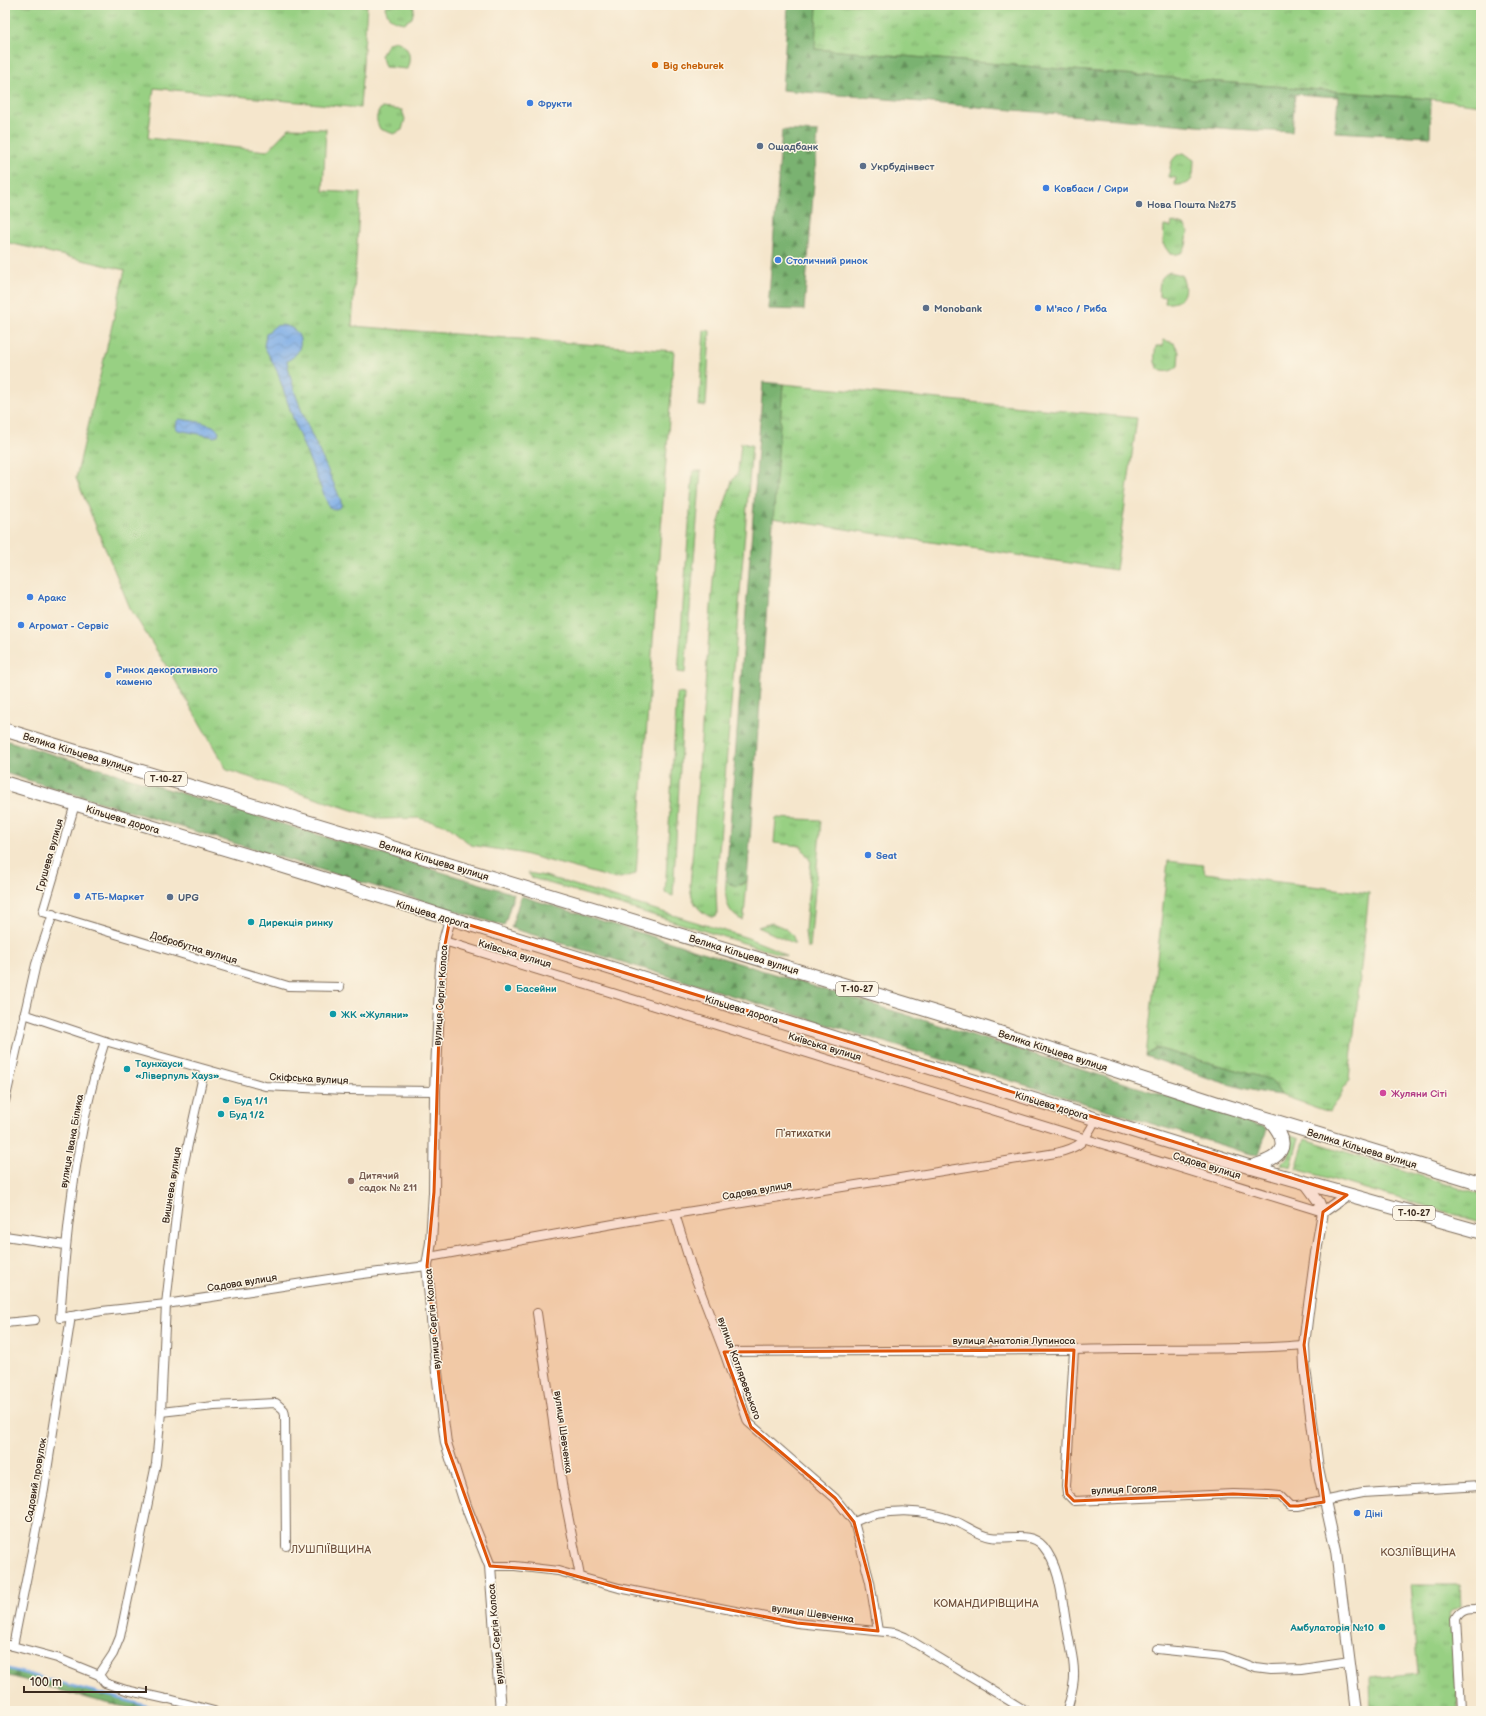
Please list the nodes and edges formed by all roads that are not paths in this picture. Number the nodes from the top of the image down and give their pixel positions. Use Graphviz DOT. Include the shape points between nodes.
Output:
graph roads {
  1 [pos="5,730"];
  2 [pos="5,783"];
  3 [pos="74,804"];
  4 [pos="43,912"];
  5 [pos="53,914"];
  6 [pos="450,919"];
  7 [pos="444,941"];
  8 [pos="340,987"];
  9 [pos="24,1014"];
  10 [pos="105,1042"];
  11 [pos="204,1071"];
  12 [pos="435,1091"];
  13 [pos="5,1100"];
  14 [pos="1096,1119"];
  15 [pos="1270,1120"];
  16 [pos="1085,1139"];
  17 [pos="1250,1167"];
  18 [pos="1305,1183"];
  19 [pos="1481,1184"];
  20 [pos="1347,1195"];
  21 [pos="1323,1212"];
  22 [pos="675,1214"];
  23 [pos="1481,1232"];
  24 [pos="5,1236"];
  25 [pos="65,1245"];
  26 [pos="428,1262"];
  27 [pos="166,1304"];
  28 [pos="537,1313"];
  29 [pos="71,1316"];
  30 [pos="60,1318"];
  31 [pos="35,1320"];
  32 [pos="5,1323"];
  33 [pos="1304,1345"];
  34 [pos="1074,1350"];
  35 [pos="724,1352"];
  36 [pos="161,1412"];
  37 [pos="1481,1486"];
  38 [pos="1324,1502"];
  39 [pos="854,1522"];
  40 [pos="286,1546"];
  41 [pos="490,1566"];
  42 [pos="580,1576"];
  43 [pos="1481,1608"];
  44 [pos="878,1631"];
  45 [pos="9,1645"];
  46 [pos="1157,1649"];
  47 [pos="1350,1662"];
  48 [pos="99,1675"];
  49 [pos="214,1711"];
  50 [pos="501,1711"];
  51 [pos="1026,1711"];
  52 [pos="1067,1711"];
  53 [pos="1356,1711"];
  54 [pos="1461,1711"];
  1 -- 15 [label="highway, Велика Кільцева вулиця / Т-10-27" via="966,1022"];
  2 -- 3 [label="highway, Кільцева дорога / Т-10-27"];
  3 -- 4 [label="street, Грушева вулиця"];
  3 -- 6 [label="highway, Кільцева дорога / Т-10-27"];
  4 -- 5 [label="street, Добробутна вулиця"];
  5 -- 8 [label="street, Добробутна вулиця" via="288,986"];
  5 -- 9 [label="street" via="36,964"];
  6 -- 7 [label="street, вулиця Сергія Колоса"];
  6 -- 14 [label="highway, Кільцева дорога / Т-10-27"];
  7 -- 12 [label="street, вулиця Сергія Колоса"];
  7 -- 16 [label="street, Київська вулиця"];
  9 -- 10 [label="street, Скіфська вулиця"];
  9 -- 13 [label="street"];
  10 -- 11 [label="street, Скіфська вулиця"];
  10 -- 25 [label="street, вулиця Івана Білика" via="80,1134"];
  11 -- 12 [label="street, Скіфська вулиця" via="265,1086"];
  11 -- 27 [label="street, Вишнева вулиця" via="180,1181"];
  12 -- 26 [label="street, вулиця Сергія Колоса" via="434,1192"];
  14 -- 16 [label="street"];
  14 -- 17 [label="highway, Кільцева дорога / Т-10-27"];
  15 -- 17 [label="highway" via="1281,1135 1280,1151 1274,1159"];
  15 -- 19 [label="highway, Велика Кільцева вулиця / Т-10-27"];
  16 -- 21 [label="street, Садова вулиця"];
  16 -- 22 [label="street, Садова вулиця" via="1078,1146 1056,1153"];
  17 -- 18 [label="highway, Кільцева дорога / Т-10-27"];
  18 -- 20 [label="highway, Кільцева дорога / Т-10-27"];
  18 -- 21 [label="street"];
  20 -- 21 [label="street"];
  20 -- 23 [label="highway, Кільцева дорога / Т-10-27"];
  21 -- 33 [label="street"];
  22 -- 26 [label="street, Садова вулиця"];
  22 -- 35 [label="street, вулиця Котляревського" via="693,1272"];
  24 -- 25 [label="street"];
  25 -- 30 [label="street, вулиця Івана Білика"];
  26 -- 27 [label="street, Садова вулиця"];
  26 -- 41 [label="street, вулиця Сергія Колоса" via="437,1373 446,1443 466,1506"];
  27 -- 29 [label="street, Садова вулиця"];
  27 -- 36 [label="street"];
  28 -- 42 [label="street, вулиця Шевченка" via="563,1490"];
  29 -- 30 [label="street, Садова вулиця"];
  29 -- 45 [label="street, Садовий провулок" via="44,1490"];
  31 -- 32 [label="street"];
  33 -- 34 [label="street, вулиця Анатолія Лупиноса" via="1221,1349"];
  33 -- 38 [label="street" via="1314,1443"];
  34 -- 35 [label="street, вулиця Анатолія Лупиноса"];
  34 -- 38 [label="street, вулиця Гоголя" via="1066,1486 1067,1494 1074,1501 1233,1494 1280,1496 1290,1506"];
  35 -- 39 [label="street, вулиця Котляревського" via="750,1427 769,1440 835,1498"];
  36 -- 40 [label="street" via="214,1406 276,1404 281,1407 285,1415"];
  36 -- 48 [label="street" via="156,1464 120,1637 113,1654"];
  37 -- 38 [label="street" via="1363,1493"];
  38 -- 47 [label="street" via="1336,1551"];
  39 -- 44 [label="street, вулиця Котляревського" via="870,1582"];
  39 -- 52 [label="street" via="875,1514 936,1515 987,1536 1026,1537 1040,1543 1056,1572 1073,1660 1074,1684"];
  41 -- 42 [label="street, вулиця Шевченка" via="558,1571"];
  41 -- 50 [label="street, вулиця Сергія Колоса"];
  42 -- 44 [label="street, вулиця Шевченка" via="619,1588 796,1623"];
  43 -- 54 [label="street" via="1464,1609 1456,1618"];
  44 -- 51 [label="street, вулиця Шевченка" via="905,1637"];
  45 -- 48 [label="street" via="57,1658"];
  46 -- 47 [label="street" via="1223,1656 1255,1668 1271,1670 1302,1669"];
  47 -- 53 [label="street"];
  48 -- 49 [label="street" via="105,1684"];
}
